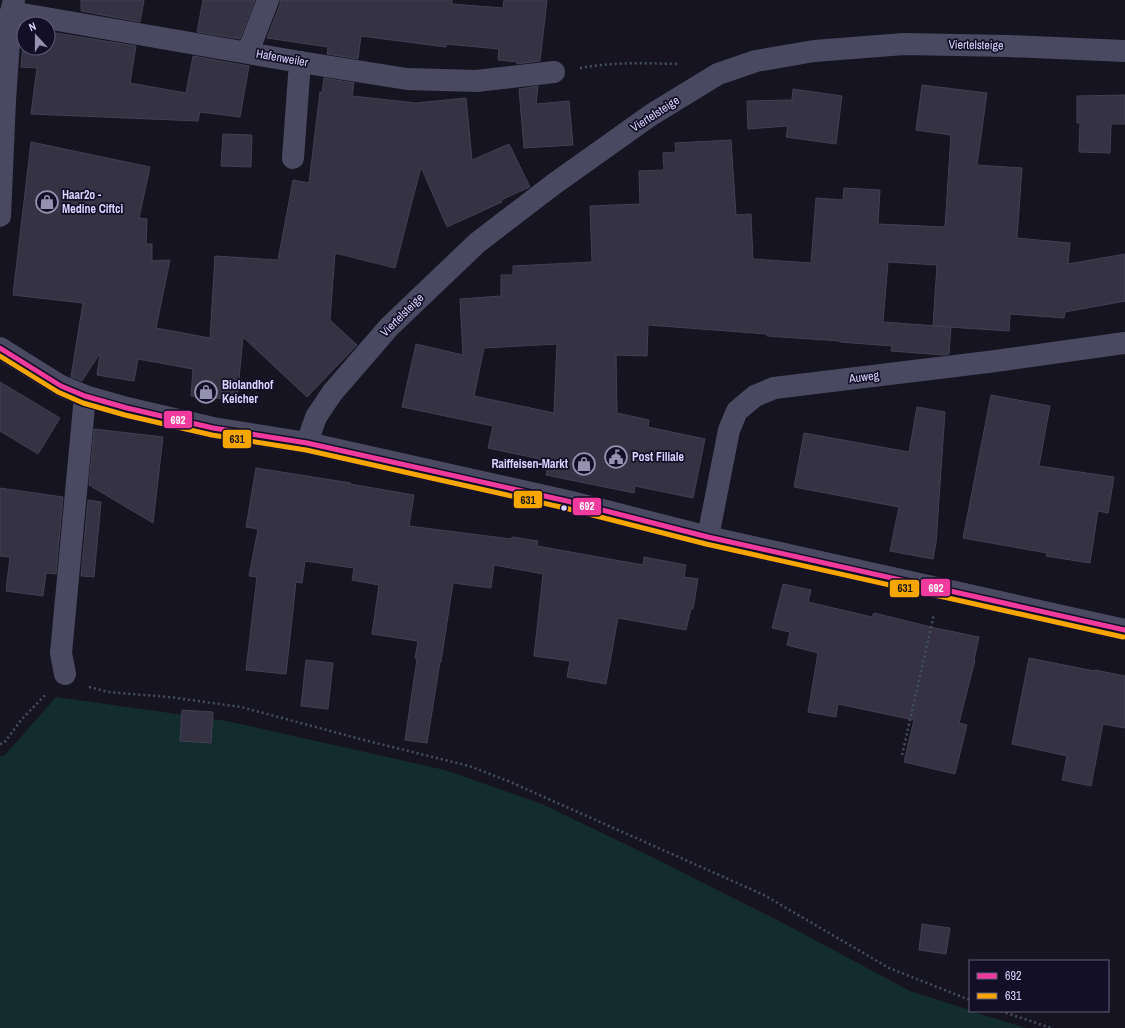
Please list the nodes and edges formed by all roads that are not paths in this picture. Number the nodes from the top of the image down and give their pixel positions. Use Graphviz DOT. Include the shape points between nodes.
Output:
graph roads {
  1 [pos="268,0"];
  2 [pos="13,6"];
  3 [pos="1125,51"];
  4 [pos="248,52"];
  5 [pos="300,62"];
  6 [pos="554,72"];
  7 [pos="3,100"];
  8 [pos="293,158"];
  9 [pos="0,216"];
  10 [pos="1125,343"];
  11 [pos="0,348"];
  12 [pos="85,396"];
  13 [pos="307,443"];
  14 [pos="708,537"];
  15 [pos="1125,630"];
  16 [pos="65,674"];
  1 -- 4 [label="street"];
  2 -- 4 [label="street, Hafenweiler"];
  2 -- 7 [label="street, Hafenweiler"];
  3 -- 13 [label="street, Viertelsteige" via="904,44 814,51 756,61 718,74 651,115 477,243 390,326 332,393 316,417"];
  4 -- 5 [label="street, Hafenweiler"];
  5 -- 6 [label="street, Hafenweiler" via="407,79 476,81"];
  5 -- 8 [label="street"];
  7 -- 9 [label="street, Hafenweiler"];
  10 -- 14 [label="street, Auweg" via="774,388 755,396 737,411 729,430"];
  11 -- 12 [label="street" via="62,386"];
  12 -- 13 [label="street" via="213,428"];
  12 -- 16 [label="street" via="61,653"];
  13 -- 14 [label="street" via="568,501"];
  14 -- 15 [label="street"];
}
